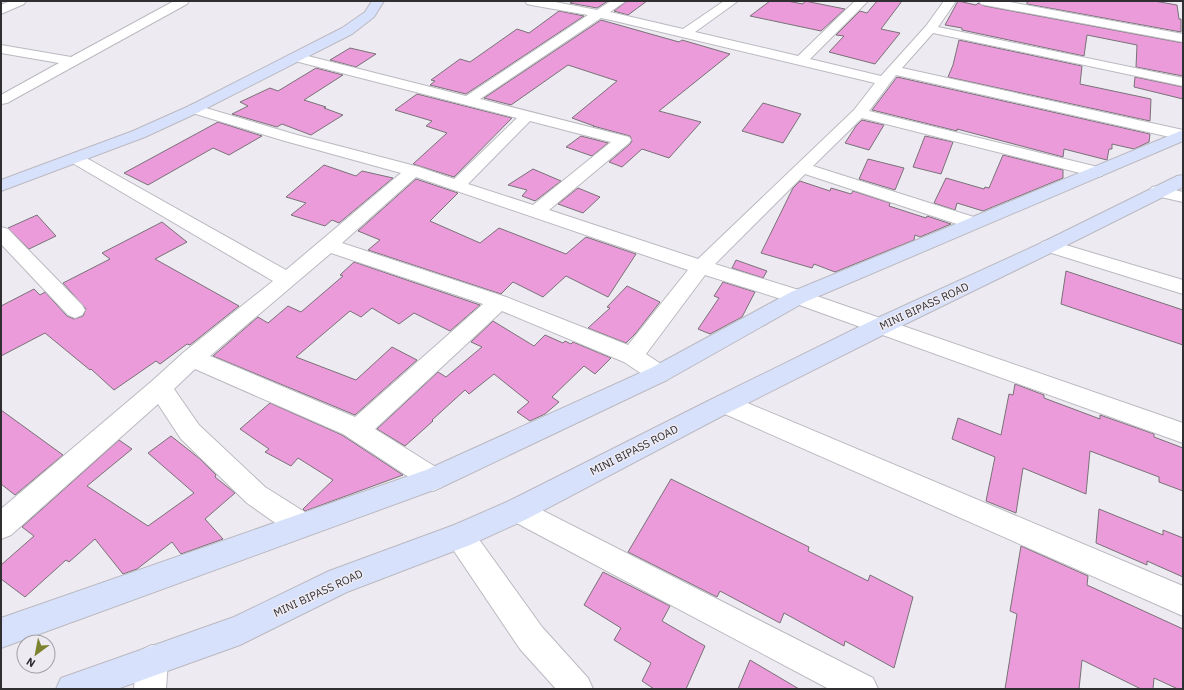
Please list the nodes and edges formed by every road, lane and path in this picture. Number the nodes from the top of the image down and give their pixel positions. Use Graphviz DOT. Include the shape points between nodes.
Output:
graph roads {
  1 [pos="20,1"];
  2 [pos="183,1"];
  3 [pos="378,1"];
  4 [pos="531,1"];
  5 [pos="620,1"];
  6 [pos="732,1"];
  7 [pos="862,1"];
  8 [pos="950,1"];
  9 [pos="985,1"];
  10 [pos="1,10"];
  11 [pos="598,14"];
  12 [pos="930,29"];
  13 [pos="684,34"];
  14 [pos="1183,38"];
  15 [pos="1,49"];
  16 [pos="296,57"];
  17 [pos="71,61"];
  18 [pos="801,61"];
  19 [pos="888,76"];
  20 [pos="1183,82"];
  21 [pos="2,100"];
  22 [pos="468,101"];
  23 [pos="194,109"];
  24 [pos="859,113"];
  25 [pos="527,116"];
  26 [pos="1183,135"];
  27 [pos="75,158"];
  28 [pos="802,168"];
  29 [pos="413,171"];
  30 [pos="1096,172"];
  31 [pos="1183,180"];
  32 [pos="457,185"];
  33 [pos="1,186"];
  34 [pos="1158,191"];
  35 [pos="1183,198"];
  36 [pos="535,212"];
  37 [pos="973,223"];
  38 [pos="1,233"];
  39 [pos="328,245"];
  40 [pos="1049,246"];
  41 [pos="701,267"];
  42 [pos="287,280"];
  43 [pos="1183,287"];
  44 [pos="798,297"];
  45 [pos="499,302"];
  46 [pos="75,310"];
  47 [pos="881,326"];
  48 [pos="632,356"];
  49 [pos="192,358"];
  50 [pos="659,374"];
  51 [pos="160,388"];
  52 [pos="726,404"];
  53 [pos="357,430"];
  54 [pos="1183,433"];
  55 [pos="434,479"];
  56 [pos="518,510"];
  57 [pos="301,525"];
  58 [pos="1,526"];
  59 [pos="460,536"];
  60 [pos="1183,601"];
  61 [pos="1,633"];
  62 [pos="151,675"];
  63 [pos="72,689"];
  64 [pos="577,689"];
  65 [pos="862,689"];
  1 -- 10 [label="street"];
  2 -- 17 [label="street"];
  3 -- 16 [label="street" via="370,14 346,31"];
  4 -- 11 [label="street"];
  5 -- 11 [label="street"];
  6 -- 13 [label="street"];
  7 -- 18 [label="street"];
  8 -- 12 [label="street"];
  9 -- 14 [label="street"];
  11 -- 13 [label="street"];
  11 -- 22 [label="street"];
  12 -- 19 [label="street"];
  12 -- 20 [label="street"];
  13 -- 18 [label="street"];
  15 -- 17 [label="street"];
  16 -- 22 [label="street"];
  16 -- 23 [label="street"];
  17 -- 21 [label="street"];
  18 -- 19 [label="street"];
  19 -- 24 [label="street"];
  19 -- 26 [label="street"];
  22 -- 25 [label="street"];
  23 -- 27 [label="street" via="139,134"];
  23 -- 29 [label="street"];
  24 -- 28 [label="street"];
  24 -- 30 [label="street"];
  25 -- 32 [label="street"];
  25 -- 36 [label="street" via="622,140"];
  26 -- 30 [label="street"];
  27 -- 33 [label="street"];
  27 -- 42 [label="street"];
  28 -- 37 [label="street"];
  28 -- 41 [label="street"];
  29 -- 32 [label="street"];
  29 -- 39 [label="street"];
  30 -- 37 [label="street"];
  31 -- 34 [label="street, MINI BIPASS ROAD"];
  32 -- 36 [label="street"];
  34 -- 35 [label="street"];
  34 -- 40 [label="street, MINI BIPASS ROAD"];
  36 -- 41 [label="street"];
  37 -- 44 [label="street"];
  38 -- 46 [label="street"];
  39 -- 42 [label="street"];
  39 -- 45 [label="street"];
  40 -- 43 [label="street"];
  40 -- 47 [label="street, MINI BIPASS ROAD"];
  41 -- 44 [label="street"];
  41 -- 48 [label="street"];
  42 -- 49 [label="street"];
  44 -- 47 [label="street"];
  44 -- 50 [label="street"];
  45 -- 48 [label="street"];
  45 -- 53 [label="street"];
  47 -- 52 [label="street, MINI BIPASS ROAD"];
  47 -- 54 [label="street"];
  48 -- 50 [label="street"];
  49 -- 51 [label="street"];
  49 -- 53 [label="street"];
  50 -- 55 [label="street"];
  51 -- 57 [label="street" via="195,438 256,495"];
  51 -- 58 [label="street"];
  52 -- 56 [label="street, MINI BIPASS ROAD"];
  52 -- 60 [label="street"];
  53 -- 55 [label="street"];
  55 -- 57 [label="street"];
  56 -- 59 [label="street, MINI BIPASS ROAD"];
  56 -- 65 [label="street"];
  57 -- 61 [label="street"];
  59 -- 62 [label="street, MINI BIPASS ROAD" via="339,581"];
  59 -- 64 [label="street" via="531,638"];
  62 -- 63 [label="street, MINI BIPASS ROAD"];
}
